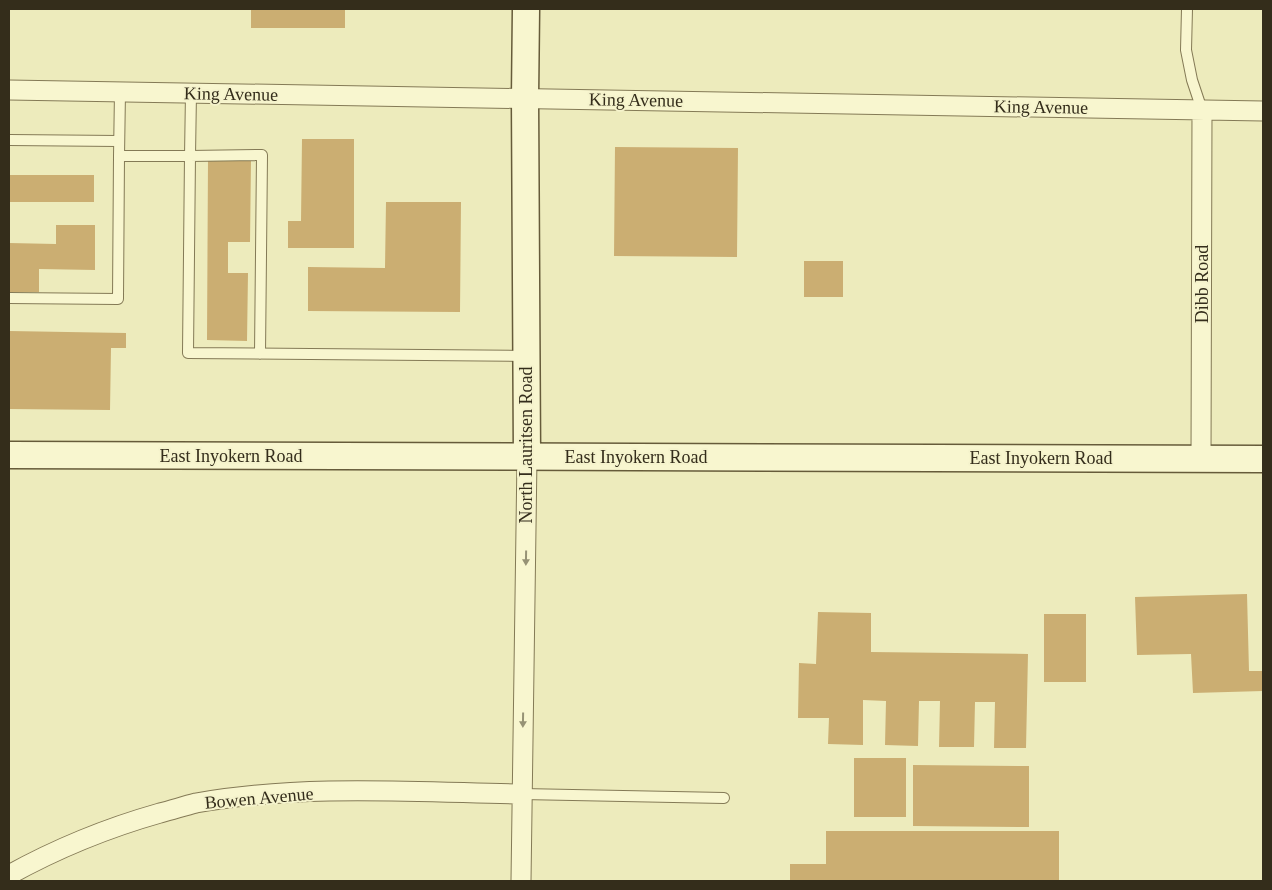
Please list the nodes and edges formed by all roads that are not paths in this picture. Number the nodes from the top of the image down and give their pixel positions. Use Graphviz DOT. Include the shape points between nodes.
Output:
graph roads {
  1 [pos="526,9"];
  2 [pos="1187,9"];
  3 [pos="9,90"];
  4 [pos="120,92"];
  5 [pos="191,93"];
  6 [pos="525,98"];
  7 [pos="1202,110"];
  8 [pos="1263,110"];
  9 [pos="9,140"];
  10 [pos="118,141"];
  11 [pos="120,156"];
  12 [pos="190,156"];
  13 [pos="9,298"];
  14 [pos="260,354"];
  15 [pos="526,356"];
  16 [pos="9,455"];
  17 [pos="527,456"];
  18 [pos="1201,459"];
  19 [pos="1263,459"];
  20 [pos="522,794"];
  21 [pos="724,798"];
  22 [pos="9,875"];
  23 [pos="521,881"];
  1 -- 6 [label="street, North Lauritsen Road"];
  2 -- 7 [label="lane" via="1186,50"];
  3 -- 4 [label="street, King Avenue"];
  4 -- 5 [label="street, King Avenue"];
  4 -- 10 [label="lane"];
  5 -- 6 [label="street, King Avenue"];
  5 -- 12 [label="lane"];
  6 -- 7 [label="street, King Avenue"];
  6 -- 15 [label="street, North Lauritsen Road"];
  7 -- 8 [label="street, King Avenue"];
  7 -- 18 [label="street, Dibb Road"];
  9 -- 10 [label="lane"];
  10 -- 11 [label="lane"];
  11 -- 12 [label="lane"];
  11 -- 13 [label="lane" via="118,299"];
  12 -- 14 [label="lane" via="188,353"];
  12 -- 14 [label="lane" via="262,155"];
  14 -- 15 [label="lane"];
  15 -- 17 [label="street, North Lauritsen Road"];
  16 -- 17 [label="street, East Inyokern Road"];
  17 -- 18 [label="street, East Inyokern Road"];
  17 -- 20 [label="street, North Lauritsen Road, one-way"];
  18 -- 19 [label="street, East Inyokern Road"];
  20 -- 21 [label="lane"];
  20 -- 22 [label="street, Bowen Avenue" via="276,793 195,804 119,825 35,860"];
  20 -- 23 [label="street, North Lauritsen Road"];
}
